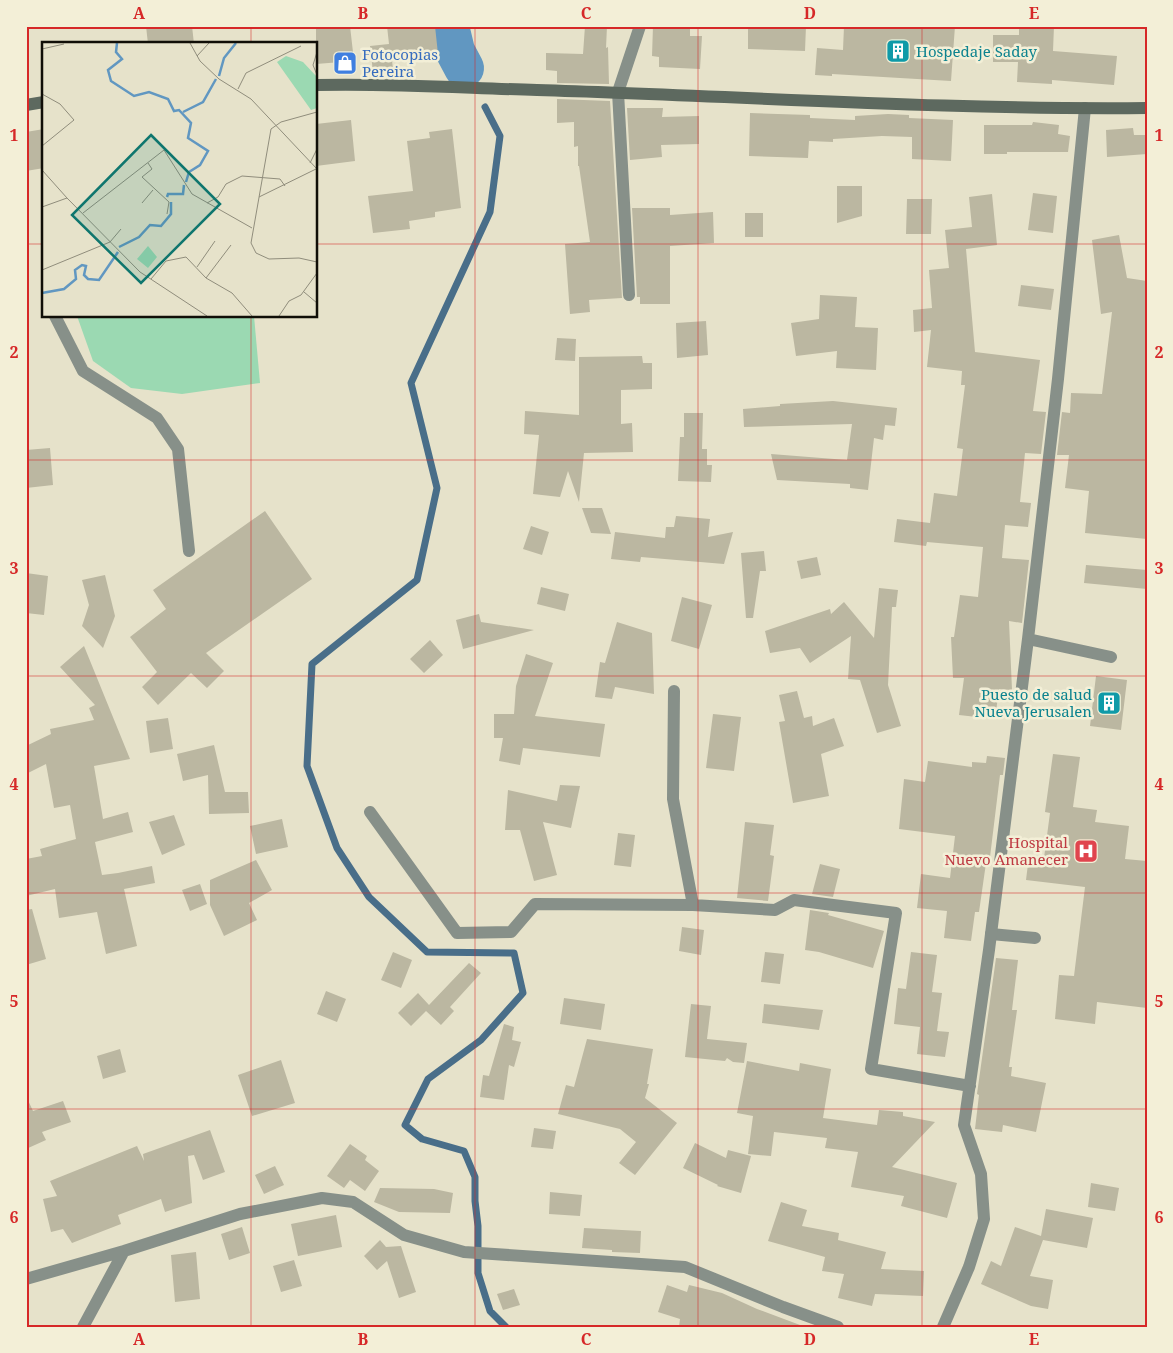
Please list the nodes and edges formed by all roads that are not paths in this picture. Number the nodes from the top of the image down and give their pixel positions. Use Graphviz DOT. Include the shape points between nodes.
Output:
graph roads {
  1 [pos="640,26"];
  2 [pos="318,86"];
  3 [pos="618,92"];
  4 [pos="42,102"];
  5 [pos="26,105"];
  6 [pos="1085,108"];
  7 [pos="1147,108"];
  8 [pos="629,295"];
  9 [pos="56,318"];
  10 [pos="188,551"];
  11 [pos="1028,639"];
  12 [pos="1111,657"];
  13 [pos="674,692"];
  14 [pos="370,812"];
  15 [pos="693,904"];
  16 [pos="991,934"];
  17 [pos="1036,938"];
  18 [pos="970,1086"];
  19 [pos="124,1251"];
  20 [pos="26,1279"];
  21 [pos="83,1327"];
  22 [pos="838,1327"];
  23 [pos="943,1327"];
  1 -- 3 [label="street"];
  2 -- 3 [label="main road" via="370,84"];
  3 -- 6 [label="main road" via="890,104"];
  3 -- 8 [label="street"];
  4 -- 5 [label="main road"];
  6 -- 7 [label="main road"];
  6 -- 11 [label="street"];
  9 -- 10 [label="street" via="83,371 157,418 178,450"];
  11 -- 12 [label="street"];
  11 -- 16 [label="street"];
  13 -- 15 [label="street" via="673,799"];
  14 -- 15 [label="street" via="456,933 511,932 535,904"];
  15 -- 18 [label="street" via="775,910 794,900 896,913 871,1069"];
  16 -- 17 [label="street"];
  16 -- 18 [label="street"];
  18 -- 23 [label="street" via="964,1125 981,1174 984,1219 969,1267"];
  19 -- 20 [label="street"];
  19 -- 21 [label="street"];
  19 -- 22 [label="street" via="240,1214 322,1198 353,1202 404,1235 464,1252 685,1267"];
}
